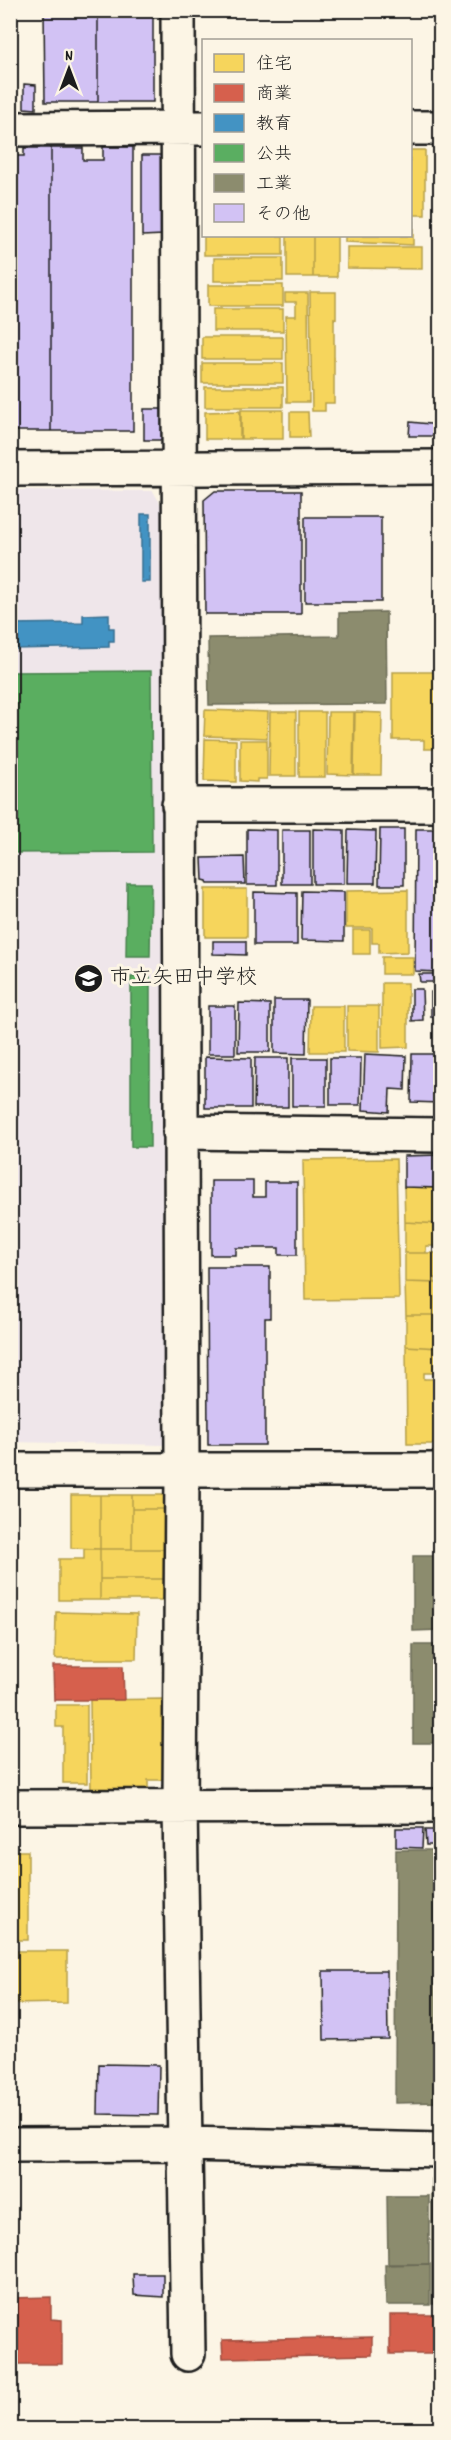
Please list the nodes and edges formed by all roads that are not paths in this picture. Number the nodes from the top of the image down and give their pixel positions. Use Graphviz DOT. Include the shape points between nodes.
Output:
graph roads {
  1 [pos="178,10"];
  2 [pos="191,128"];
  3 [pos="412,128"];
  4 [pos="441,128"];
  5 [pos="10,129"];
  6 [pos="441,467"];
  7 [pos="10,469"];
  8 [pos="178,470"];
  9 [pos="179,805"];
  10 [pos="441,805"];
  11 [pos="180,1132"];
  12 [pos="441,1135"];
  13 [pos="10,1470"];
  14 [pos="182,1470"];
  15 [pos="441,1470"];
  16 [pos="180,1806"];
  17 [pos="441,1806"];
  18 [pos="10,1807"];
  19 [pos="183,2144"];
  20 [pos="10,2145"];
  21 [pos="441,2150"];
  22 [pos="188,2354"];
  1 -- 2 [label="street"];
  2 -- 5 [label="street"];
  2 -- 8 [label="street"];
  3 -- 4 [label="street"];
  6 -- 8 [label="street"];
  7 -- 8 [label="street"];
  8 -- 9 [label="street"];
  9 -- 10 [label="street"];
  9 -- 11 [label="street"];
  11 -- 12 [label="street"];
  11 -- 14 [label="street"];
  13 -- 14 [label="street"];
  14 -- 15 [label="street"];
  14 -- 16 [label="street"];
  16 -- 17 [label="street"];
  16 -- 18 [label="street"];
  16 -- 19 [label="street"];
  19 -- 20 [label="street"];
  19 -- 21 [label="street"];
  19 -- 22 [label="street"];
}
